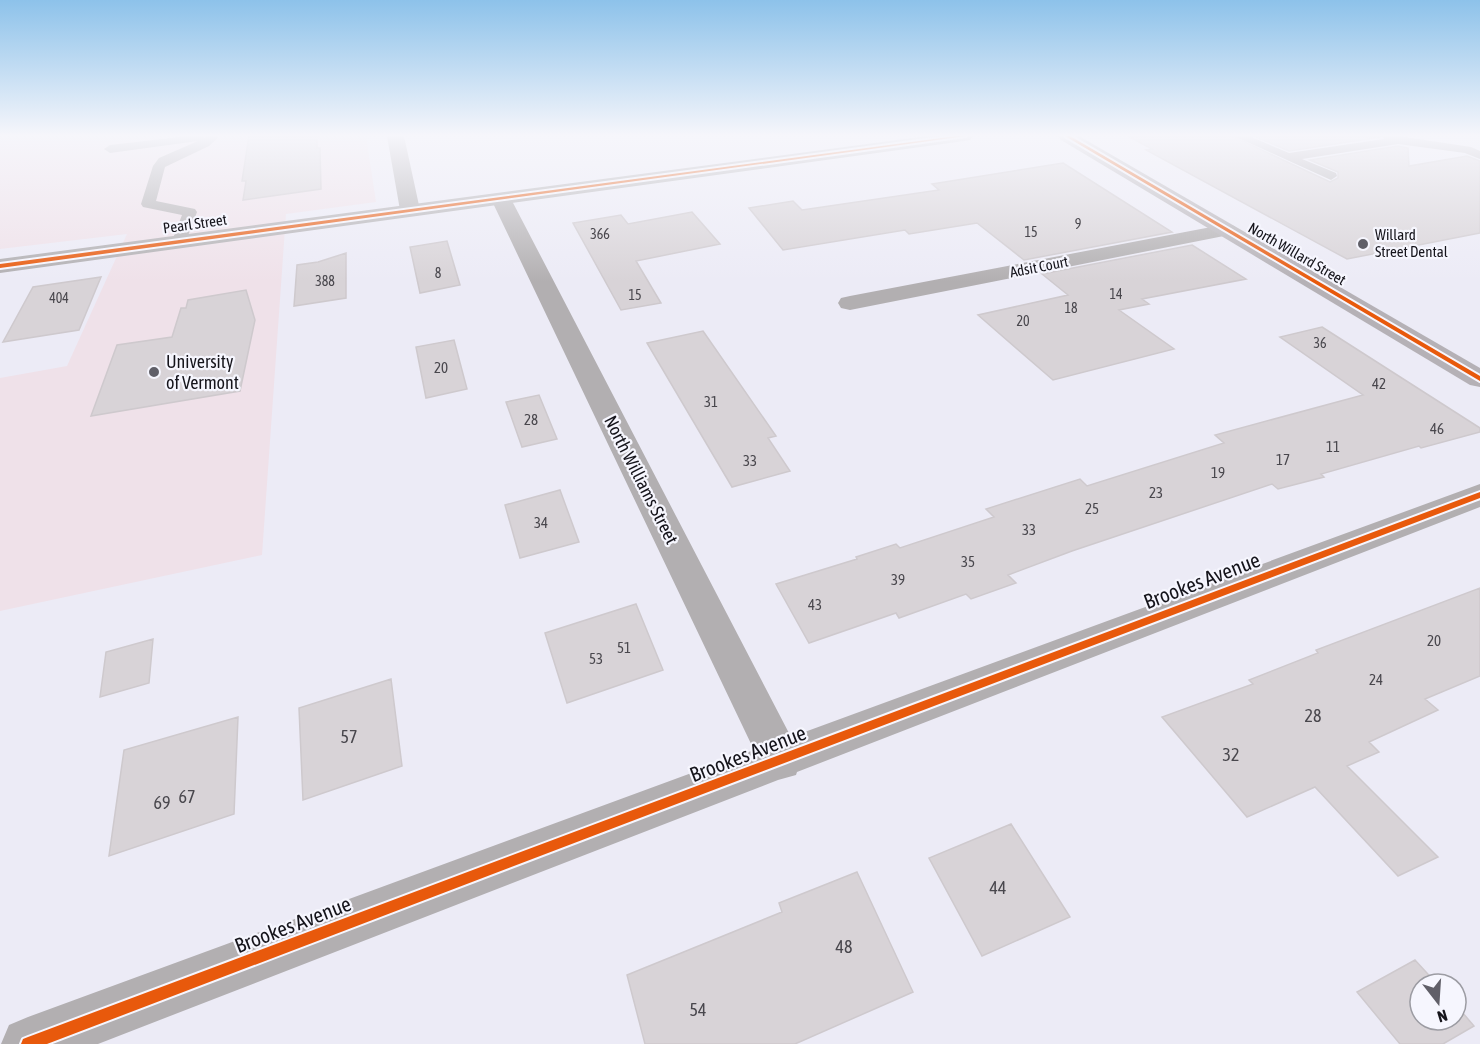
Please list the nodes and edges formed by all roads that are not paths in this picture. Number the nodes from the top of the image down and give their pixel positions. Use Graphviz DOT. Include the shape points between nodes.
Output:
graph roads {
  1 [pos="154,185"];
  2 [pos="405,185"];
  3 [pos="606,185"];
  4 [pos="1150,185"];
  5 [pos="501,199"];
  6 [pos="410,210"];
  7 [pos="1227,230"];
  8 [pos="179,241"];
  9 [pos="0,266"];
  10 [pos="850,303"];
  11 [pos="1480,379"];
  12 [pos="1480,495"];
  13 [pos="782,761"];
  14 [pos="28,1044"];
  1 -- 8 [label="lane" via="148,204 190,212"];
  2 -- 6 [label="street"];
  3 -- 5 [label="main road, Pearl Street"];
  4 -- 7 [label="main road, North Willard Street"];
  5 -- 6 [label="main road, Pearl Street"];
  5 -- 13 [label="street, North Williams Street"];
  6 -- 8 [label="main road, Pearl Street"];
  7 -- 10 [label="street, Adsit Court"];
  7 -- 11 [label="main road, North Willard Street"];
  8 -- 9 [label="main road, Pearl Street"];
  12 -- 13 [label="street, Brookes Avenue"];
  13 -- 14 [label="street, Brookes Avenue"];
}
